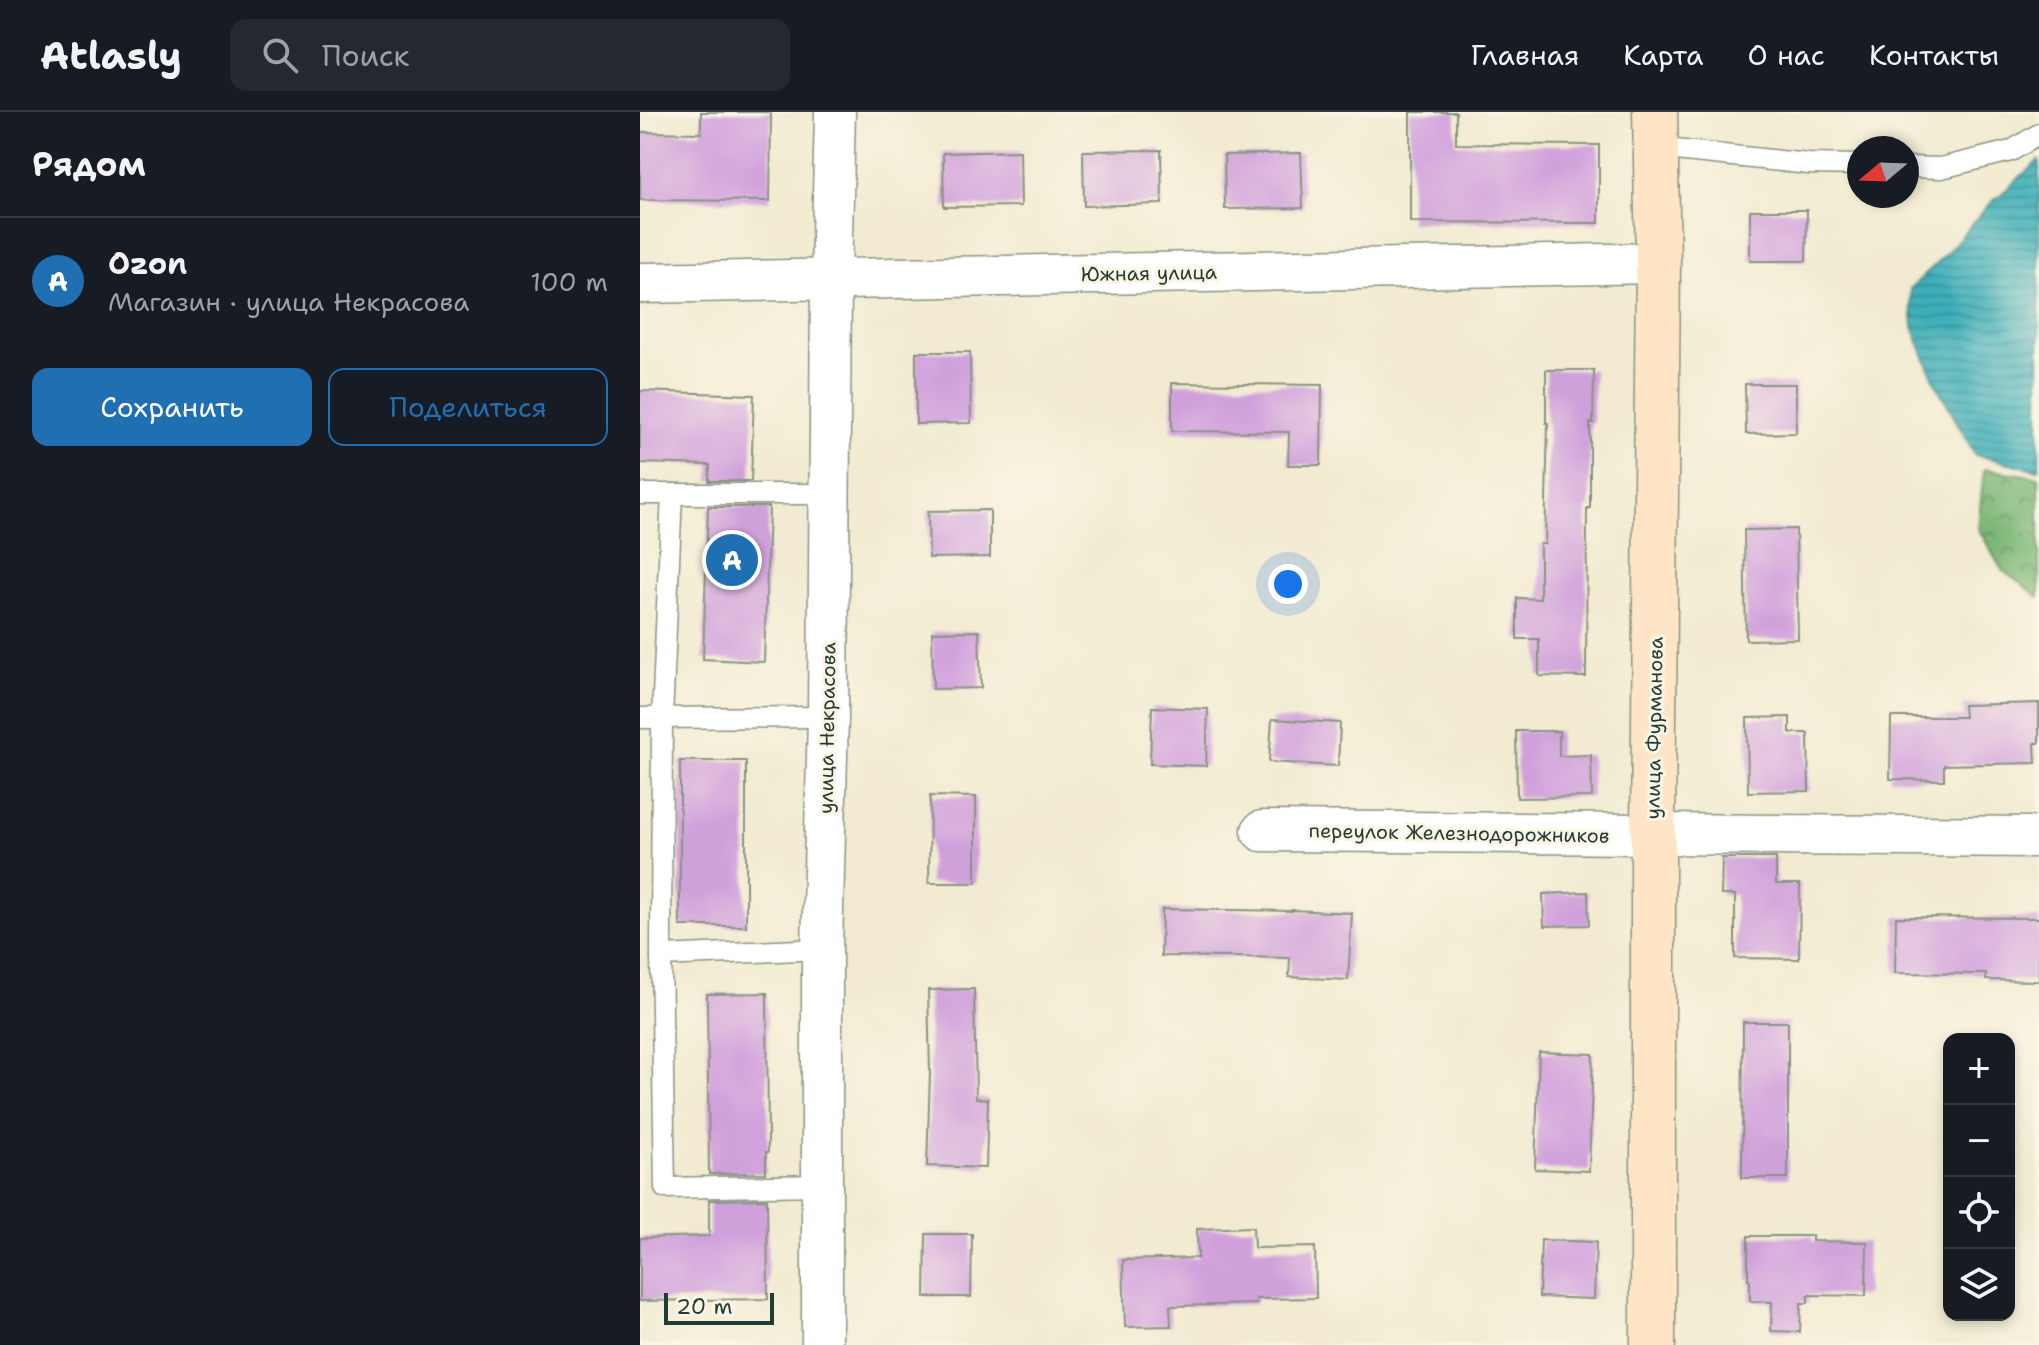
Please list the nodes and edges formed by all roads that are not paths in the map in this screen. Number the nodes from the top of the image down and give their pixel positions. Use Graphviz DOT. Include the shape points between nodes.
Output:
graph roads {
  1 [pos="835,112"];
  2 [pos="1656,130"];
  3 [pos="2039,134"];
  4 [pos="1847,165"];
  5 [pos="1919,167"];
  6 [pos="1658,263"];
  7 [pos="831,280"];
  8 [pos="640,283"];
  9 [pos="640,494"];
  10 [pos="672,494"];
  11 [pos="829,494"];
  12 [pos="828,717"];
  13 [pos="640,718"];
  14 [pos="662,718"];
  15 [pos="1262,831"];
  16 [pos="1653,835"];
  17 [pos="2039,837"];
  18 [pos="822,949"];
  19 [pos="661,956"];
  20 [pos="823,1185"];
  21 [pos="822,1345"];
  22 [pos="1653,1345"];
  1 -- 7 [label="street, улица Некрасова"];
  2 -- 4 [label="lane" via="1809,164"];
  2 -- 6 [label="main road, улица Фурманова"];
  3 -- 5 [label="lane" via="1997,155 1941,168"];
  6 -- 7 [label="street, Южная улица"];
  6 -- 16 [label="main road, улица Фурманова"];
  7 -- 8 [label="street, Южная улица"];
  7 -- 11 [label="street, улица Некрасова"];
  9 -- 10 [label="lane"];
  10 -- 11 [label="lane"];
  10 -- 14 [label="lane"];
  11 -- 12 [label="street, улица Некрасова"];
  12 -- 14 [label="lane"];
  12 -- 18 [label="street, улица Некрасова"];
  13 -- 14 [label="lane"];
  14 -- 19 [label="lane"];
  15 -- 16 [label="street, переулок Железнодорожников"];
  16 -- 17 [label="street, переулок Железнодорожников"];
  16 -- 22 [label="main road, улица Фурманова"];
  18 -- 19 [label="lane"];
  18 -- 20 [label="street, улица Некрасова"];
  19 -- 20 [label="lane" via="665,1188"];
  20 -- 21 [label="street, улица Некрасова"];
}
